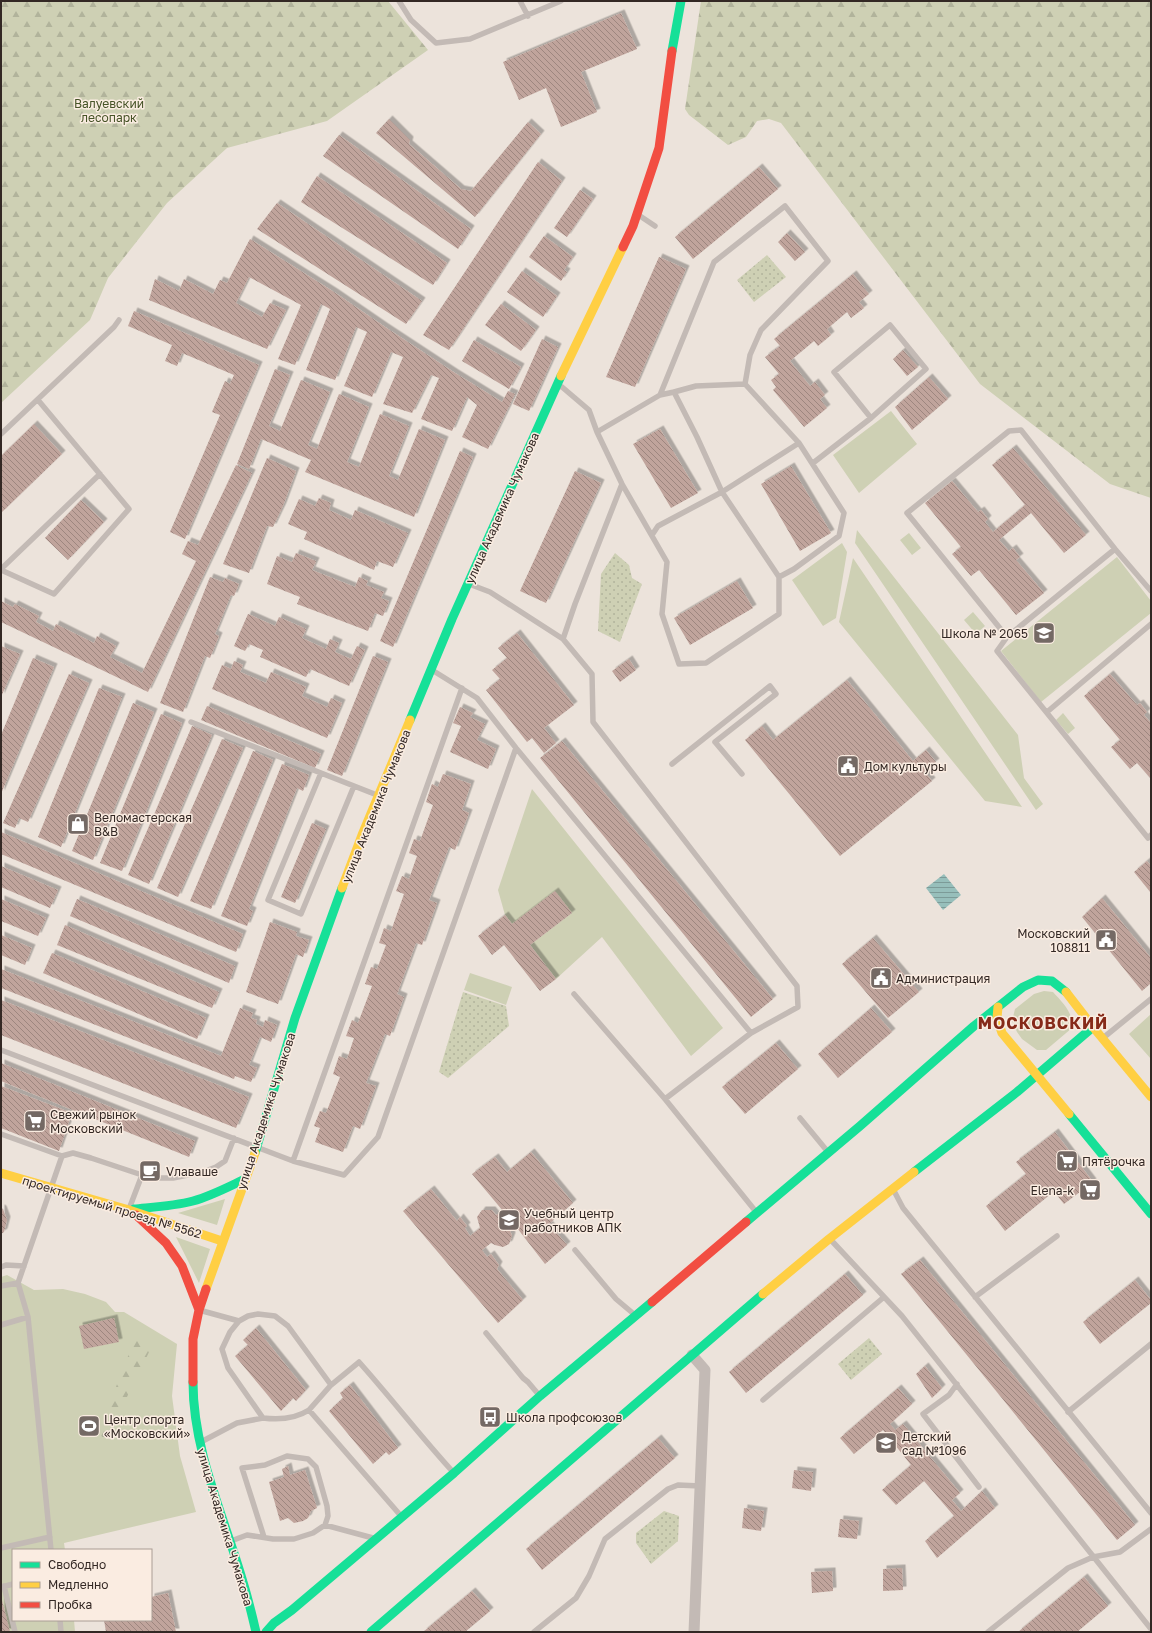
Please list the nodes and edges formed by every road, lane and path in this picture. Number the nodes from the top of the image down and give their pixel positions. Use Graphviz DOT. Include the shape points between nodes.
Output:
graph roads {
  1 [pos="399,1"];
  2 [pos="520,1"];
  3 [pos="561,1"];
  4 [pos="681,1"];
  5 [pos="528,16"];
  6 [pos="637,214"];
  7 [pos="655,226"];
  8 [pos="119,320"];
  9 [pos="744,384"];
  10 [pos="557,386"];
  11 [pos="674,392"];
  12 [pos="660,395"];
  13 [pos="38,400"];
  14 [pos="871,418"];
  15 [pos="597,432"];
  16 [pos="1,434"];
  17 [pos="799,443"];
  18 [pos="813,464"];
  19 [pos="100,474"];
  20 [pos="622,484"];
  21 [pos="722,492"];
  22 [pos="652,535"];
  23 [pos="1115,549"];
  24 [pos="1,569"];
  25 [pos="779,577"];
  26 [pos="469,584"];
  27 [pos="1151,591"];
  28 [pos="1151,624"];
  29 [pos="1007,637"];
  30 [pos="563,639"];
  31 [pos="432,669"];
  32 [pos="462,688"];
  33 [pos="1047,712"];
  34 [pos="191,722"];
  35 [pos="516,748"];
  36 [pos="672,764"];
  37 [pos="321,773"];
  38 [pos="742,774"];
  39 [pos="354,786"];
  40 [pos="378,796"];
  41 [pos="1151,835"];
  42 [pos="574,994"];
  43 [pos="1151,999"];
  44 [pos="998,1007"];
  45 [pos="1094,1027"];
  46 [pos="751,1033"];
  47 [pos="1103,1038"];
  48 [pos="1,1050"];
  49 [pos="1036,1075"];
  50 [pos="1151,1097"];
  51 [pos="665,1099"];
  52 [pos="800,1118"];
  53 [pos="1,1134"];
  54 [pos="234,1138"];
  55 [pos="257,1147"];
  56 [pos="829,1153"];
  57 [pos="62,1156"];
  58 [pos="293,1161"];
  59 [pos="1,1173"];
  60 [pos="142,1175"];
  61 [pos="245,1178"];
  62 [pos="51,1187"];
  63 [pos="893,1189"];
  64 [pos="129,1210"];
  65 [pos="757,1213"];
  66 [pos="1151,1214"];
  67 [pos="1057,1236"];
  68 [pos="829,1239"];
  69 [pos="222,1241"];
  70 [pos="575,1250"];
  71 [pos="24,1266"];
  72 [pos="1,1267"];
  73 [pos="18,1283"];
  74 [pos="1,1286"];
  75 [pos="884,1297"];
  76 [pos="975,1297"];
  77 [pos="200,1310"];
  78 [pos="636,1316"];
  79 [pos="28,1317"];
  80 [pos="239,1321"];
  81 [pos="1,1326"];
  82 [pos="486,1333"];
  83 [pos="1151,1344"];
  84 [pos="692,1356"];
  85 [pos="957,1384"];
  86 [pos="332,1385"];
  87 [pos="540,1396"];
  88 [pos="763,1400"];
  89 [pos="309,1410"];
  90 [pos="1068,1412"];
  91 [pos="263,1418"];
  92 [pos="199,1443"];
  93 [pos="454,1473"];
  94 [pos="700,1486"];
  95 [pos="979,1487"];
  96 [pos="1151,1513"];
  97 [pos="402,1518"];
  98 [pos="325,1525"];
  99 [pos="1151,1529"];
  100 [pos="264,1536"];
  101 [pos="50,1537"];
  102 [pos="376,1539"];
  103 [pos="229,1541"];
  104 [pos="1,1548"];
  105 [pos="51,1549"];
  106 [pos="1093,1557"];
  107 [pos="3,1587"];
  108 [pos="12,1621"];
  109 [pos="12,1621"];
  110 [pos="60,1621"];
  111 [pos="1151,1629"];
  112 [pos="15,1632"];
  113 [pos="61,1632"];
  114 [pos="256,1632"];
  115 [pos="266,1632"];
  116 [pos="371,1632"];
  117 [pos="534,1632"];
  118 [pos="694,1632"];
  119 [pos="988,1632"];
  1 -- 5 [label="lane" via="411,20 436,44 470,39"];
  2 -- 5 [label="lane"];
  3 -- 5 [label="lane"];
  4 -- 6 [label="street, улица Академика Чумакова" via="659,148"];
  6 -- 7 [label="lane"];
  6 -- 10 [label="street, улица Академика Чумакова"];
  8 -- 13 [label="lane"];
  9 -- 11 [label="lane" via="696,386"];
  9 -- 12 [label="lane" via="750,355 761,330 828,261 785,206 714,262"];
  9 -- 17 [label="lane"];
  10 -- 15 [label="lane" via="562,387 589,410"];
  10 -- 26 [label="street, улица Академика Чумакова"];
  11 -- 12 [label="lane"];
  11 -- 21 [label="lane"];
  12 -- 15 [label="lane"];
  13 -- 16 [label="lane"];
  13 -- 19 [label="lane"];
  14 -- 14 [label="lane" via="834,372 890,325 926,369"];
  14 -- 18 [label="lane"];
  15 -- 20 [label="lane"];
  17 -- 18 [label="lane"];
  17 -- 21 [label="lane"];
  18 -- 25 [label="lane" via="844,513 839,536"];
  19 -- 24 [label="lane"];
  19 -- 24 [label="lane" via="129,509 54,594"];
  20 -- 22 [label="lane"];
  20 -- 30 [label="lane"];
  21 -- 22 [label="lane" via="658,526"];
  21 -- 25 [label="lane"];
  22 -- 25 [label="lane" via="667,562 662,614 678,664 706,663 779,614"];
  23 -- 27 [label="lane"];
  23 -- 29 [label="lane"];
  23 -- 29 [label="lane" via="1021,430 1010,431 907,513"];
  26 -- 30 [label="lane" via="490,592"];
  26 -- 31 [label="street, улица Академика Чумакова"];
  28 -- 33 [label="lane"];
  29 -- 33 [label="lane" via="997,651"];
  30 -- 46 [label="lane" via="592,674 593,722 797,986 798,1007"];
  31 -- 32 [label="lane"];
  31 -- 40 [label="street, улица Академика Чумакова"];
  32 -- 35 [label="lane" via="477,698"];
  32 -- 58 [label="lane"];
  33 -- 41 [label="lane" via="1148,838"];
  34 -- 37 [label="lane"];
  35 -- 46 [label="lane"];
  35 -- 58 [label="lane" via="378,1137 344,1175"];
  36 -- 38 [label="lane" via="770,686 776,694 715,742"];
  37 -- 39 [label="lane"];
  37 -- 39 [label="lane" via="268,900 301,914"];
  39 -- 40 [label="lane"];
  40 -- 55 [label="street, улица Академика Чумакова" via="295,1018"];
  42 -- 51 [label="lane"];
  43 -- 47 [label="lane"];
  44 -- 45 [label="street" via="1023,987 1038,980 1052,981 1064,989"];
  44 -- 49 [label="street" via="997,1018 1002,1033"];
  44 -- 56 [label="street"];
  45 -- 47 [label="street"];
  45 -- 49 [label="street"];
  46 -- 51 [label="lane"];
  47 -- 50 [label="street"];
  48 -- 54 [label="lane"];
  49 -- 63 [label="street"];
  49 -- 66 [label="street"];
  51 -- 65 [label="lane"];
  52 -- 56 [label="lane"];
  53 -- 57 [label="lane"];
  54 -- 55 [label="lane"];
  54 -- 60 [label="lane" via="225,1161 216,1167 173,1178"];
  55 -- 58 [label="lane"];
  55 -- 61 [label="street, улица Академика Чумакова"];
  56 -- 65 [label="street"];
  57 -- 60 [label="lane" via="73,1154 91,1158"];
  57 -- 62 [label="lane"];
  59 -- 62 [label="street, проектируемый проезд № 5562"];
  60 -- 64 [label="lane"];
  61 -- 64 [label="street" via="193,1201"];
  61 -- 69 [label="street, улица Академика Чумакова"];
  62 -- 64 [label="street, проектируемый проезд № 5562"];
  62 -- 71 [label="lane"];
  63 -- 68 [label="street"];
  63 -- 76 [label="lane" via="902,1208"];
  64 -- 69 [label="street, проектируемый проезд № 5562"];
  64 -- 77 [label="street" via="166,1243 182,1266"];
  65 -- 78 [label="street"];
  67 -- 76 [label="lane"];
  68 -- 75 [label="lane"];
  68 -- 84 [label="street"];
  69 -- 77 [label="street, улица Академика Чумакова"];
  70 -- 78 [label="lane" via="616,1298"];
  71 -- 72 [label="lane"];
  71 -- 73 [label="lane"];
  73 -- 74 [label="lane"];
  73 -- 79 [label="lane"];
  75 -- 85 [label="lane"];
  75 -- 88 [label="lane"];
  76 -- 90 [label="lane"];
  77 -- 80 [label="lane"];
  77 -- 92 [label="street, улица Академика Чумакова" via="193,1339 193,1397"];
  78 -- 87 [label="street"];
  79 -- 81 [label="lane"];
  79 -- 101 [label="lane"];
  80 -- 86 [label="lane" via="258,1314 275,1316 288,1326"];
  80 -- 91 [label="lane" via="222,1349 224,1359"];
  82 -- 87 [label="lane"];
  83 -- 90 [label="lane"];
  84 -- 94 [label="street" via="705,1370"];
  84 -- 116 [label="street"];
  85 -- 95 [label="lane" via="949,1394 923,1414"];
  85 -- 106 [label="lane"];
  86 -- 89 [label="lane"];
  86 -- 93 [label="lane" via="359,1362"];
  87 -- 93 [label="street"];
  89 -- 91 [label="lane" via="278,1420"];
  89 -- 97 [label="lane"];
  90 -- 96 [label="lane"];
  91 -- 92 [label="lane" via="237,1424"];
  92 -- 103 [label="street, улица Академика Чумакова"];
  93 -- 97 [label="street"];
  94 -- 117 [label="lane" via="678,1485 668,1489 605,1539 576,1598"];
  94 -- 118 [label="street"];
  97 -- 102 [label="street"];
  98 -- 100 [label="lane" via="313,1533 294,1539 273,1539"];
  98 -- 100 [label="lane" via="328,1516 327,1506 316,1467 308,1459 287,1456 265,1465 242,1468"];
  98 -- 102 [label="lane"];
  99 -- 106 [label="lane" via="1120,1552"];
  100 -- 103 [label="lane" via="247,1535"];
  101 -- 104 [label="lane"];
  101 -- 105 [label="lane"];
  102 -- 115 [label="street"];
  103 -- 114 [label="street, улица Академика Чумакова"];
  106 -- 111 [label="lane"];
  106 -- 119 [label="lane" via="1068,1568"];
  107 -- 109 [label="lane"];
  108 -- 112 [label="lane"];
  110 -- 113 [label="lane"];
}
